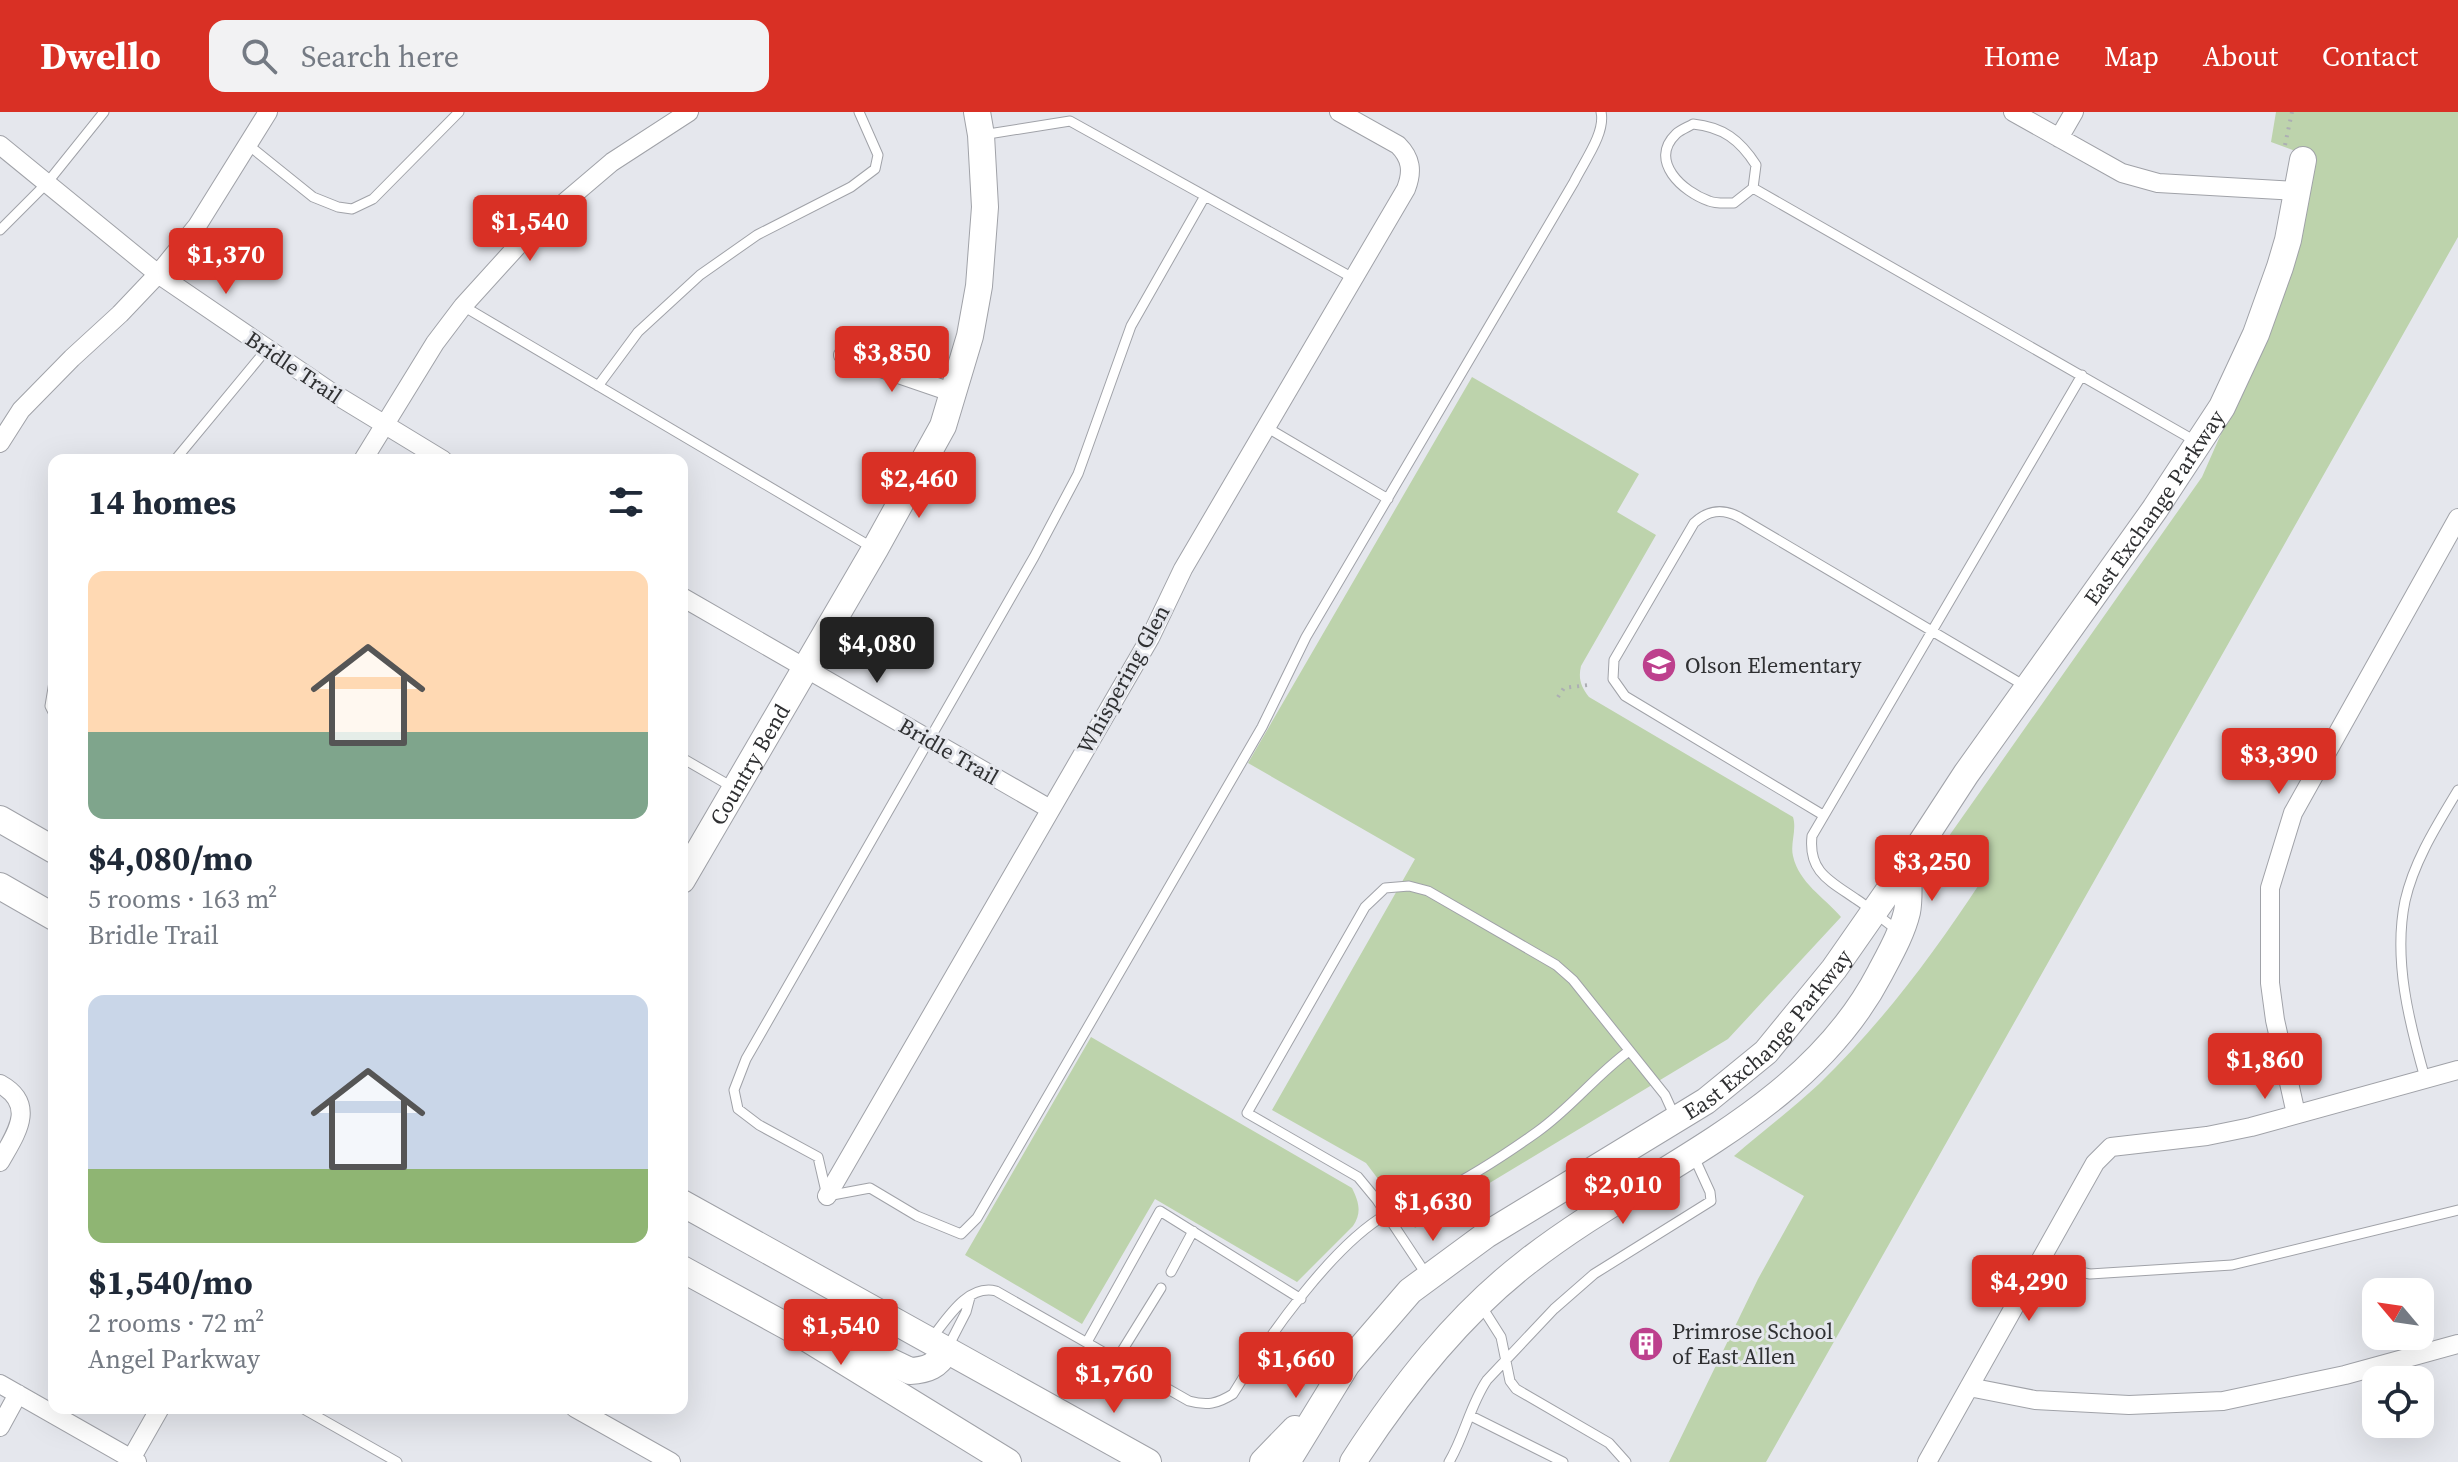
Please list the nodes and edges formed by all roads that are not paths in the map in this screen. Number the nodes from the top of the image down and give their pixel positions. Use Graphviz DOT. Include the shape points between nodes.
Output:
graph roads {
  1 [pos="104,112"];
  2 [pos="268,112"];
  3 [pos="459,112"];
  4 [pos="689,112"];
  5 [pos="859,112"];
  6 [pos="1339,112"];
  7 [pos="1601,112"];
  8 [pos="2013,112"];
  9 [pos="2074,112"];
  10 [pos="979,124"];
  11 [pos="2059,138"];
  12 [pos="247,144"];
  13 [pos="0,145"];
  14 [pos="2292,158"];
  15 [pos="47,183"];
  16 [pos="1753,188"];
  17 [pos="2297,191"];
  18 [pos="1205,196"];
  19 [pos="0,230"];
  20 [pos="158,274"];
  21 [pos="1353,278"];
  22 [pos="463,306"];
  23 [pos="266,350"];
  24 [pos="843,355"];
  25 [pos="2082,375"];
  26 [pos="598,386"];
  27 [pos="954,393"];
  28 [pos="385,426"];
  29 [pos="1266,427"];
  30 [pos="0,443"];
  31 [pos="2200,443"];
  32 [pos="180,454"];
  33 [pos="367,454"];
  34 [pos="433,454"];
  35 [pos="1388,499"];
  36 [pos="2456,524"];
  37 [pos="875,549"];
  38 [pos="688,600"];
  39 [pos="1933,631"];
  40 [pos="806,668"];
  41 [pos="2028,688"];
  42 [pos="930,740"];
  43 [pos="688,762"];
  44 [pos="735,789"];
  45 [pos="2458,790"];
  46 [pos="1050,809"];
  47 [pos="1823,815"];
  48 [pos="0,819"];
  49 [pos="48,847"];
  50 [pos="1908,863"];
  51 [pos="688,870"];
  52 [pos="0,886"];
  53 [pos="1874,913"];
  54 [pos="48,914"];
  55 [pos="1899,932"];
  56 [pos="1629,1051"];
  57 [pos="2458,1070"];
  58 [pos="2425,1078"];
  59 [pos="0,1084"];
  60 [pos="2296,1114"];
  61 [pos="1676,1119"];
  62 [pos="1692,1154"];
  63 [pos="0,1162"];
  64 [pos="827,1196"];
  65 [pos="688,1206"];
  66 [pos="2458,1210"];
  67 [pos="1387,1214"];
  68 [pos="1193,1231"];
  69 [pos="2039,1264"];
  70 [pos="688,1272"];
  71 [pos="1171,1272"];
  72 [pos="1428,1277"];
  73 [pos="715,1287"];
  74 [pos="1161,1288"];
  75 [pos="970,1297"];
  76 [pos="1301,1299"];
  77 [pos="1480,1304"];
  78 [pos="1087,1342"];
  79 [pos="2458,1344"];
  80 [pos="938,1346"];
  81 [pos="1507,1357"];
  82 [pos="1117,1359"];
  83 [pos="1347,1364"];
  84 [pos="0,1384"];
  85 [pos="1969,1387"];
  86 [pos="18,1394"];
  87 [pos="48,1411"];
  88 [pos="53,1414"];
  89 [pos="157,1414"];
  90 [pos="313,1414"];
  91 [pos="586,1414"];
  92 [pos="1471,1416"];
  93 [pos="0,1427"];
  94 [pos="134,1460"];
  95 [pos="397,1462"];
  96 [pos="671,1462"];
  97 [pos="1008,1462"];
  98 [pos="1148,1462"];
  99 [pos="1263,1462"];
  100 [pos="1287,1462"];
  101 [pos="1353,1462"];
  102 [pos="1449,1462"];
  103 [pos="1563,1462"];
  104 [pos="1626,1462"];
  105 [pos="1927,1462"];
  1 -- 15 [label="lane"];
  2 -- 12 [label="street"];
  3 -- 12 [label="lane" via="373,199 352,209 313,197"];
  4 -- 22 [label="street" via="612,162 532,230"];
  5 -- 26 [label="lane" via="878,155 875,169 757,235 700,275 638,332"];
  6 -- 21 [label="street, Whispering Glen" via="1398,145 1409,160 1406,189"];
  7 -- 35 [label="lane" via="1597,135 1574,182"];
  8 -- 11 [label="street"];
  9 -- 11 [label="street"];
  10 -- 18 [label="lane" via="1070,121"];
  10 -- 27 [label="street, Country Bend" via="985,207 979,286"];
  11 -- 17 [label="street" via="2122,173 2158,183"];
  12 -- 20 [label="street" via="197,226"];
  13 -- 15 [label="street, Bridle Trail"];
  14 -- 17 [label="street, East Exchange Parkway"];
  15 -- 19 [label="lane"];
  15 -- 20 [label="street, Bridle Trail"];
  16 -- 16 [label="lane" via="1756,165 1744,145 1712,126 1693,124 1676,133 1667,150 1668,169 1678,185 1710,202 1734,203"];
  16 -- 25 [label="lane"];
  17 -- 31 [label="street, East Exchange Parkway" via="2288,240 2256,334"];
  18 -- 21 [label="lane"];
  18 -- 42 [label="lane" via="1131,326 1078,474"];
  20 -- 23 [label="street, Bridle Trail"];
  20 -- 30 [label="street" via="21,410"];
  21 -- 29 [label="street, Whispering Glen"];
  22 -- 26 [label="lane"];
  22 -- 28 [label="street"];
  23 -- 28 [label="street, Bridle Trail"];
  23 -- 32 [label="lane"];
  24 -- 27 [label="street"];
  25 -- 31 [label="lane"];
  25 -- 39 [label="lane"];
  26 -- 37 [label="lane"];
  27 -- 37 [label="street, Country Bend" via="943,426"];
  28 -- 33 [label="street"];
  28 -- 34 [label="street, Bridle Trail"];
  29 -- 35 [label="lane"];
  29 -- 46 [label="street, Whispering Glen"];
  31 -- 41 [label="street, East Exchange Parkway"];
  35 -- 64 [label="lane" via="977,1218 961,1234 870,1188"];
  36 -- 60 [label="street" via="2293,813 2270,888 2270,983"];
  37 -- 40 [label="street, Country Bend"];
  38 -- 40 [label="street, Bridle Trail"];
  39 -- 41 [label="lane"];
  39 -- 47 [label="lane"];
  39 -- 47 [label="lane" via="1730,512 1711,512 1694,523 1614,660 1613,679 1625,696"];
  40 -- 42 [label="street, Bridle Trail"];
  40 -- 44 [label="street, Country Bend"];
  41 -- 50 [label="street, East Exchange Parkway"];
  42 -- 46 [label="street, Bridle Trail"];
  42 -- 64 [label="lane" via="746,1059 734,1090 738,1109 818,1157"];
  43 -- 44 [label="lane"];
  44 -- 51 [label="street, Country Bend"];
  45 -- 58 [label="lane" via="2416,866 2405,900 2401,936 2412,1033"];
  46 -- 64 [label="street, Whispering Glen"];
  47 -- 53 [label="lane" via="1812,836 1813,862 1832,885"];
  48 -- 49 [label="street"];
  50 -- 53 [label="street, East Exchange Parkway"];
  50 -- 55 [label="street, East Exchange Parkway" via="1907,912"];
  52 -- 54 [label="street"];
  53 -- 55 [label="lane"];
  53 -- 61 [label="street, East Exchange Parkway" via="1766,1052"];
  55 -- 62 [label="street, East Exchange Parkway" via="1871,989 1816,1059 1750,1116"];
  56 -- 61 [label="lane" via="1665,1095"];
  56 -- 67 [label="lane" via="1561,1115 1503,1155"];
  56 -- 67 [label="lane" via="1556,965 1428,891 1385,888 1365,907 1247,1113 1358,1177"];
  57 -- 58 [label="street"];
  58 -- 60 [label="street"];
  59 -- 63 [label="street" via="17,1099 21,1120"];
  60 -- 69 [label="street" via="2207,1136 2111,1147 2095,1163"];
  61 -- 62 [label="street"];
  61 -- 72 [label="street, East Exchange Parkway" via="1486,1235"];
  62 -- 77 [label="street, East Exchange Parkway" via="1527,1262"];
  62 -- 81 [label="lane" via="1711,1201 1594,1274"];
  65 -- 80 [label="street"];
  66 -- 69 [label="lane" via="2232,1265 2090,1274"];
  67 -- 72 [label="lane"];
  67 -- 76 [label="lane" via="1353,1239"];
  68 -- 71 [label="lane"];
  68 -- 76 [label="lane"];
  68 -- 78 [label="lane" via="1160,1211"];
  69 -- 85 [label="street"];
  70 -- 73 [label="street"];
  72 -- 83 [label="street, East Exchange Parkway"];
  73 -- 80 [label="street" via="766,1303 910,1371 939,1364"];
  73 -- 97 [label="street"];
  74 -- 82 [label="lane"];
  75 -- 78 [label="lane" via="996,1291"];
  75 -- 80 [label="lane" via="966,1312"];
  75 -- 80 [label="lane" via="958,1304"];
  76 -- 82 [label="lane" via="1233,1394 1218,1403 1189,1401"];
  77 -- 81 [label="lane"];
  77 -- 101 [label="street, East Exchange Parkway" via="1407,1384"];
  78 -- 82 [label="lane"];
  79 -- 85 [label="street" via="2223,1401 2129,1405 2035,1400"];
  80 -- 98 [label="street"];
  81 -- 92 [label="lane" via="1478,1393"];
  81 -- 104 [label="lane" via="1516,1389 1609,1443"];
  83 -- 99 [label="street"];
  83 -- 100 [label="street, East Exchange Parkway"];
  84 -- 86 [label="street"];
  85 -- 105 [label="street"];
  86 -- 87 [label="street"];
  86 -- 93 [label="street"];
  88 -- 94 [label="street"];
  89 -- 94 [label="street"];
  90 -- 95 [label="lane"];
  91 -- 96 [label="street"];
  92 -- 102 [label="lane"];
  92 -- 103 [label="lane"];
}
